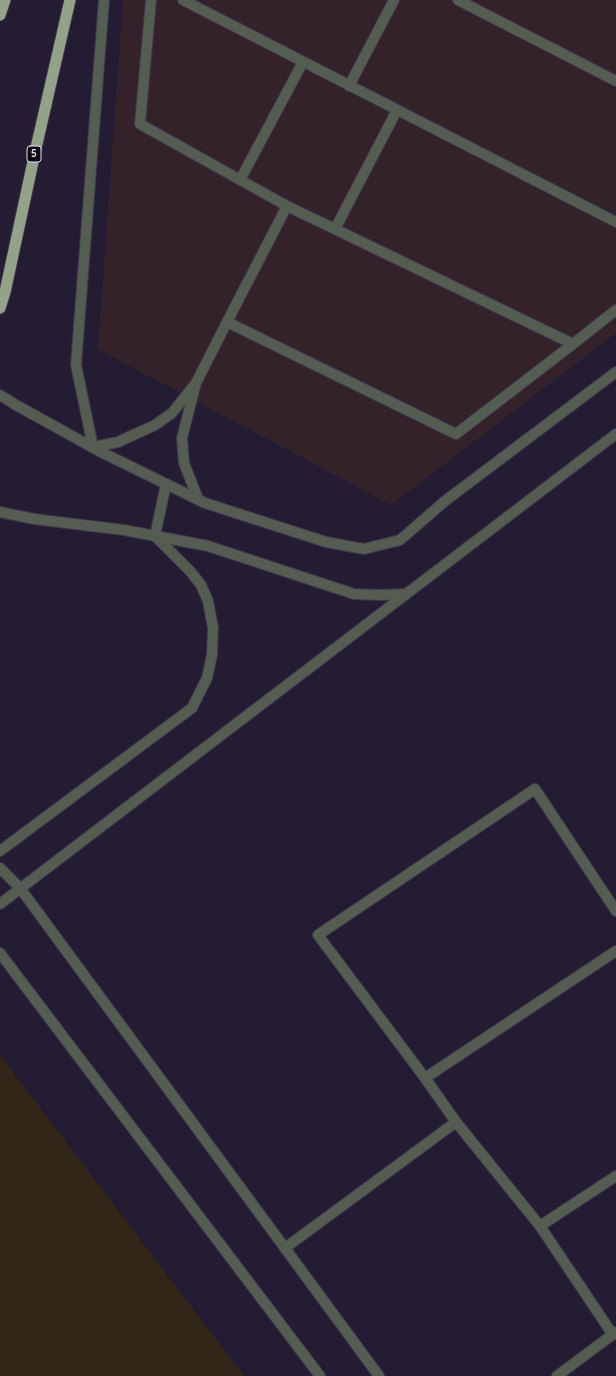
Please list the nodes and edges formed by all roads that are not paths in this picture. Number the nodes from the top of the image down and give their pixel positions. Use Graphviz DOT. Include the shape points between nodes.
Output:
graph roads {
  1 [pos="5,0"];
  2 [pos="70,0"];
  3 [pos="104,0"];
  4 [pos="151,0"];
  5 [pos="183,0"];
  6 [pos="394,0"];
  7 [pos="458,0"];
  8 [pos="0,16"];
  9 [pos="303,62"];
  10 [pos="616,81"];
  11 [pos="349,86"];
  12 [pos="397,110"];
  13 [pos="240,180"];
  14 [pos="287,206"];
  15 [pos="616,222"];
  16 [pos="335,229"];
  17 [pos="0,308"];
  18 [pos="616,310"];
  19 [pos="227,322"];
  20 [pos="573,344"];
  21 [pos="616,372"];
  22 [pos="196,383"];
  23 [pos="0,395"];
  24 [pos="616,434"];
  25 [pos="93,447"];
  26 [pos="166,484"];
  27 [pos="198,499"];
  28 [pos="0,512"];
  29 [pos="156,536"];
  30 [pos="406,594"];
  31 [pos="0,851"];
  32 [pos="0,868"];
  33 [pos="20,888"];
  34 [pos="0,904"];
  35 [pos="616,911"];
  36 [pos="616,951"];
  37 [pos="0,953"];
  38 [pos="425,1078"];
  39 [pos="456,1122"];
  40 [pos="616,1176"];
  41 [pos="540,1226"];
  42 [pos="285,1248"];
  43 [pos="614,1334"];
  44 [pos="320,1376"];
  45 [pos="379,1376"];
  46 [pos="557,1376"];
  1 -- 8 [label="highway"];
  2 -- 17 [label="highway, 5"];
  3 -- 25 [label="street" via="76,364"];
  4 -- 13 [label="street" via="140,124"];
  5 -- 9 [label="street"];
  6 -- 11 [label="street"];
  7 -- 10 [label="street"];
  9 -- 11 [label="street"];
  9 -- 13 [label="street"];
  11 -- 12 [label="street"];
  12 -- 15 [label="street"];
  12 -- 16 [label="street"];
  13 -- 14 [label="street"];
  14 -- 16 [label="street"];
  14 -- 19 [label="street"];
  16 -- 20 [label="street"];
  18 -- 20 [label="street"];
  19 -- 20 [label="street" via="456,434"];
  19 -- 22 [label="street"];
  21 -- 27 [label="street" via="445,501 400,540 364,549 326,542"];
  22 -- 25 [label="street" via="172,413 155,425 118,442"];
  22 -- 27 [label="street" via="182,438 184,463"];
  23 -- 25 [label="street"];
  24 -- 30 [label="street"];
  25 -- 26 [label="street"];
  26 -- 27 [label="street"];
  26 -- 29 [label="street"];
  28 -- 29 [label="street"];
  29 -- 30 [label="street" via="208,546 354,594"];
  29 -- 31 [label="street" via="201,585 208,601 213,628 212,655 207,678 192,708"];
  30 -- 33 [label="street"];
  32 -- 33 [label="street"];
  33 -- 34 [label="street"];
  33 -- 42 [label="street"];
  35 -- 38 [label="street" via="536,789 318,935"];
  36 -- 38 [label="street"];
  37 -- 44 [label="street"];
  38 -- 39 [label="street"];
  39 -- 41 [label="street"];
  39 -- 42 [label="street"];
  40 -- 41 [label="street"];
  41 -- 43 [label="street"];
  42 -- 45 [label="street"];
  43 -- 46 [label="street"];
}
